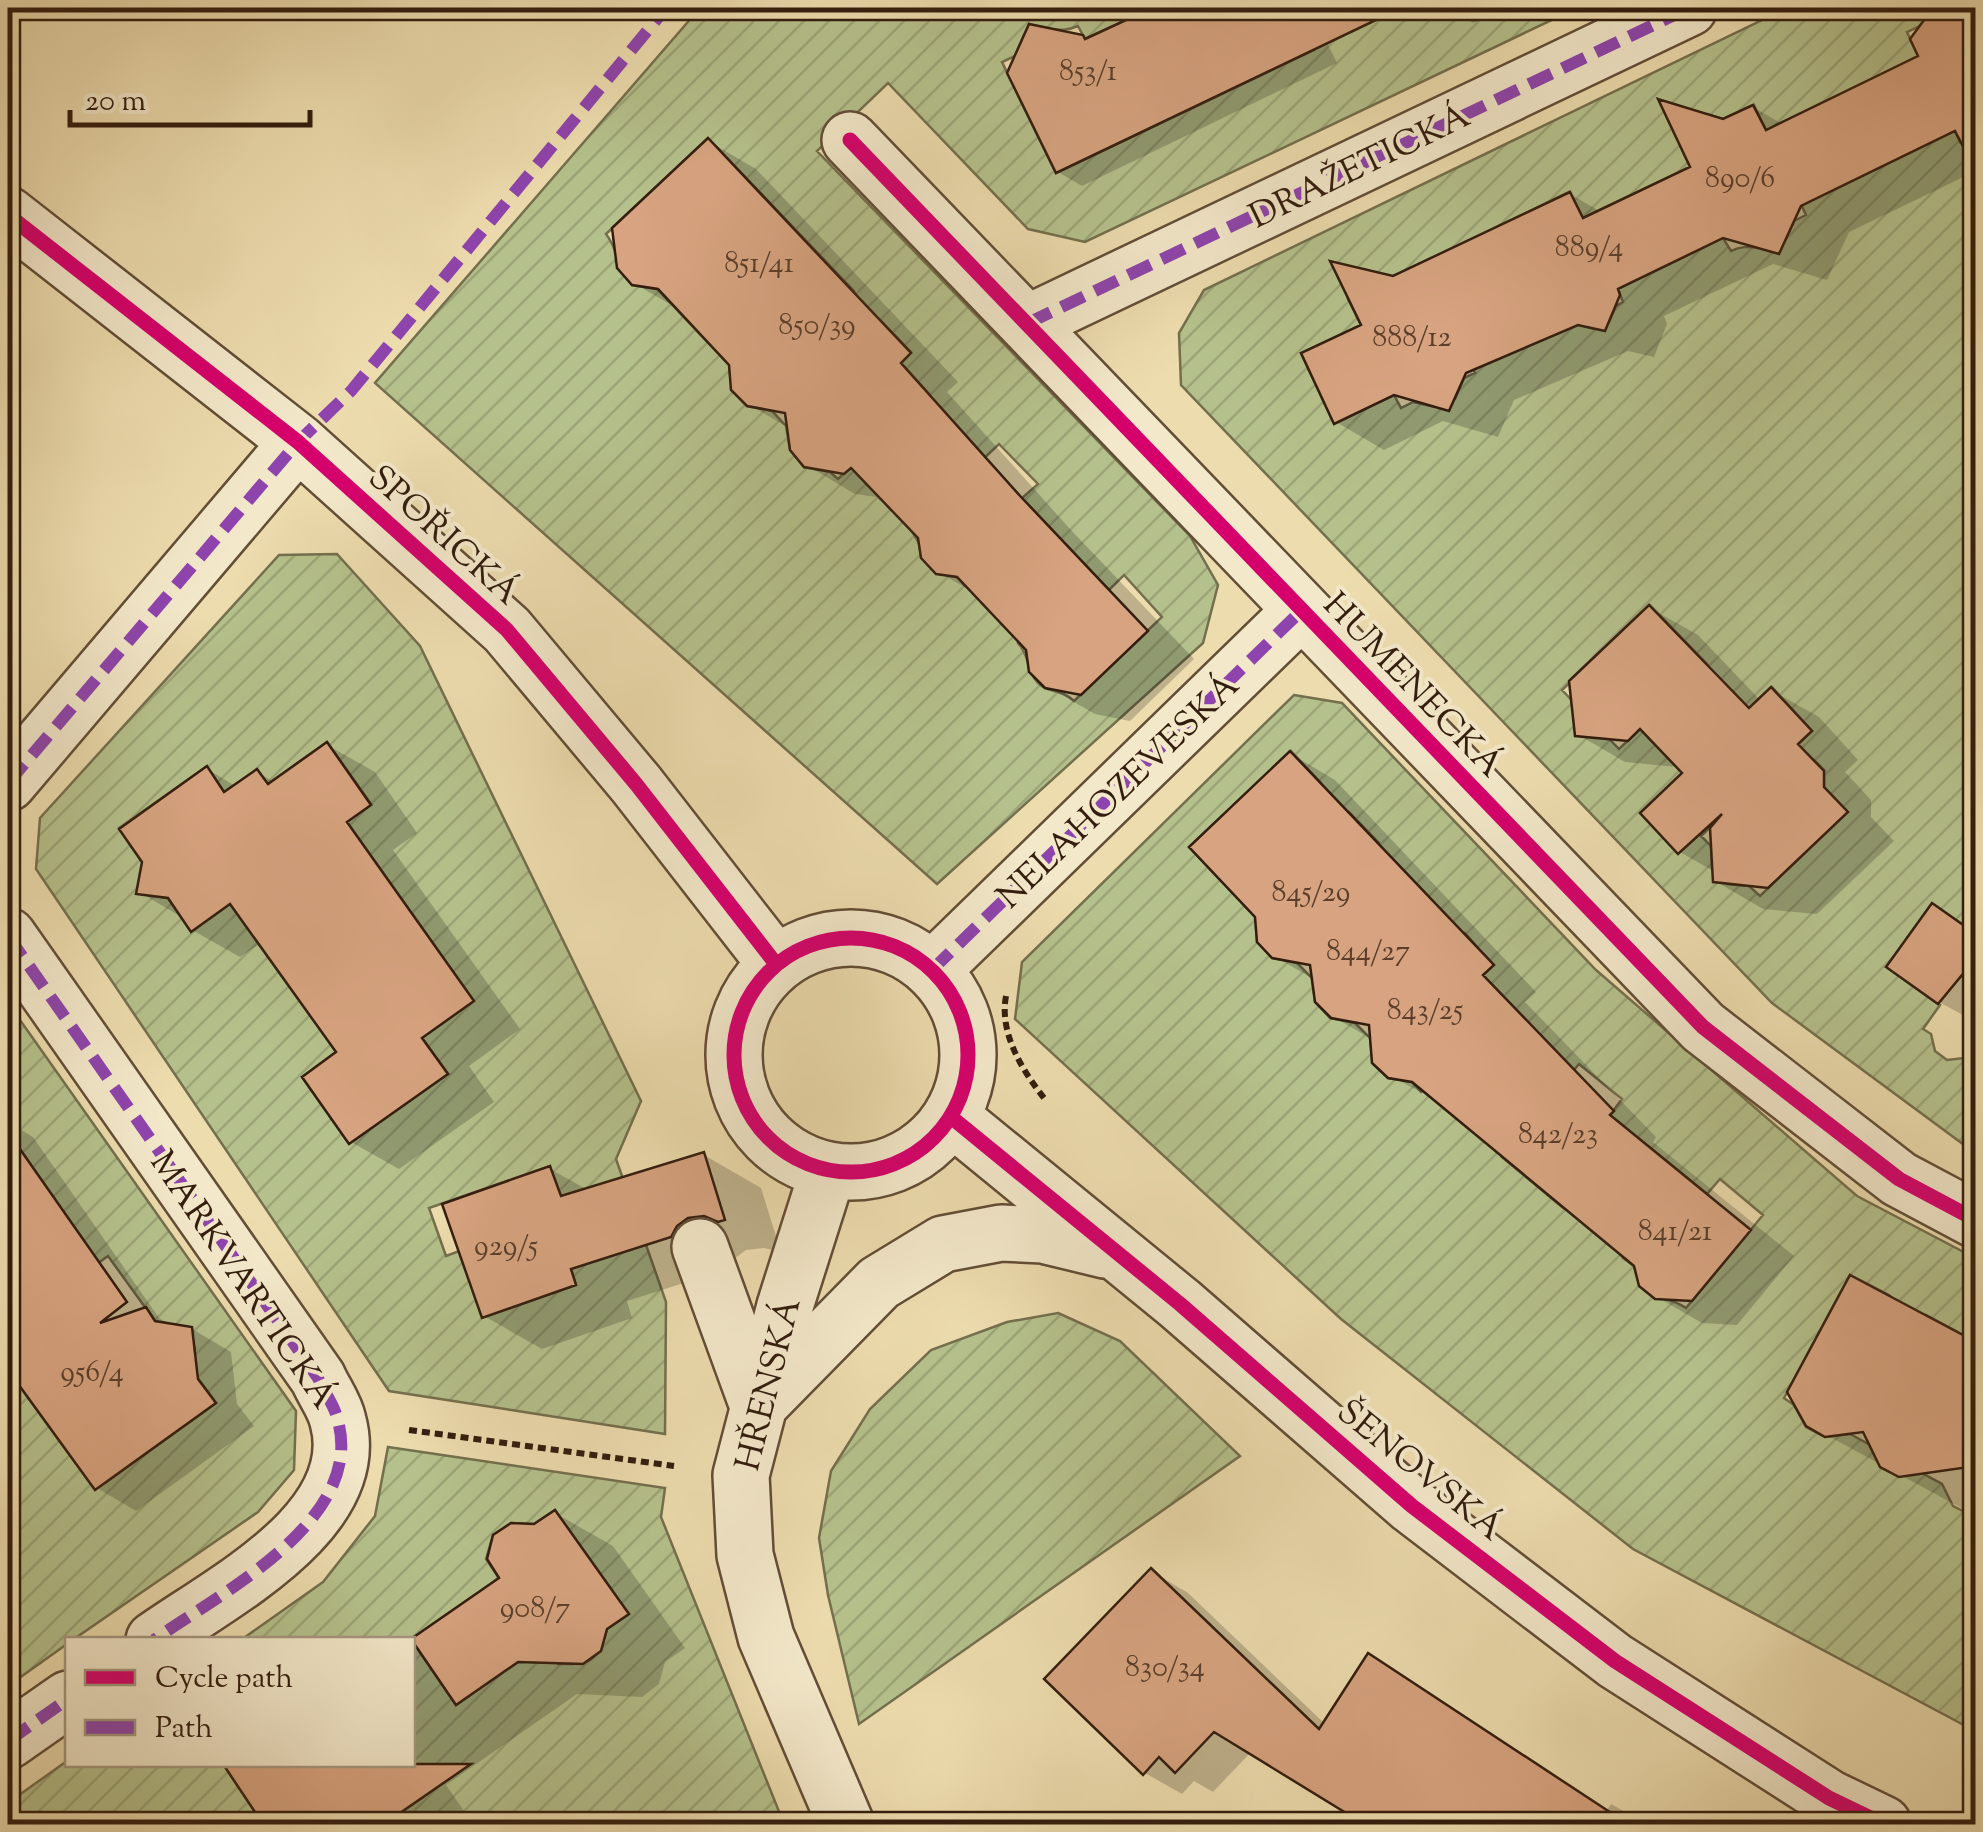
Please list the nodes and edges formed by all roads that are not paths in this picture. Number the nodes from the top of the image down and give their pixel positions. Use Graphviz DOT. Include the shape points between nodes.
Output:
graph roads {
  1 [pos="1689,8"];
  2 [pos="850,140"];
  3 [pos="8,216"];
  4 [pos="1028,323"];
  5 [pos="298,442"];
  6 [pos="1302,610"];
  7 [pos="8,783"];
  8 [pos="8,936"];
  9 [pos="776,964"];
  10 [pos="932,970"];
  11 [pos="951,1117"];
  12 [pos="828,1170"];
  13 [pos="1976,1220"];
  14 [pos="700,1247"];
  15 [pos="1118,1253"];
  16 [pos="758,1406"];
  17 [pos="158,1637"];
  18 [pos="65,1701"];
  19 [pos="8,1741"];
  20 [pos="846,1824"];
  21 [pos="1884,1824"];
  1 -- 4 [label="street, DRAŽETICKÁ"];
  2 -- 4 [label="street, HUMENECKÁ"];
  3 -- 5 [label="street, SPOŘICKÁ"];
  4 -- 6 [label="street, HUMENECKÁ"];
  5 -- 7 [label="street"];
  5 -- 9 [label="street, SPOŘICKÁ" via="507,630"];
  6 -- 10 [label="street, NELAHOZEVESKÁ"];
  6 -- 13 [label="street, HUMENECKÁ" via="1702,1027 1899,1179"];
  8 -- 17 [label="street, MARKVARTICKÁ" via="318,1378 338,1421 340,1459 310,1524"];
  9 -- 10 [label="street" via="812,944 864,938 898,947"];
  9 -- 12 [label="street" via="743,1008 734,1037 741,1096 775,1144 798,1161"];
  10 -- 11 [label="street" via="954,1000 966,1035 966,1077"];
  11 -- 12 [label="street" via="928,1144 898,1163 863,1172"];
  11 -- 15 [label="street, ŠENOVSKÁ"];
  12 -- 16 [label="street, HŘENSKÁ"];
  14 -- 16 [label="street"];
  15 -- 16 [label="street" via="1029,1234 943,1244 879,1283"];
  15 -- 21 [label="street, ŠENOVSKÁ" via="1412,1506 1615,1661 1829,1798"];
  16 -- 20 [label="street, HŘENSKÁ" via="741,1475 745,1555 766,1637"];
  18 -- 19 [label="street"];
}
